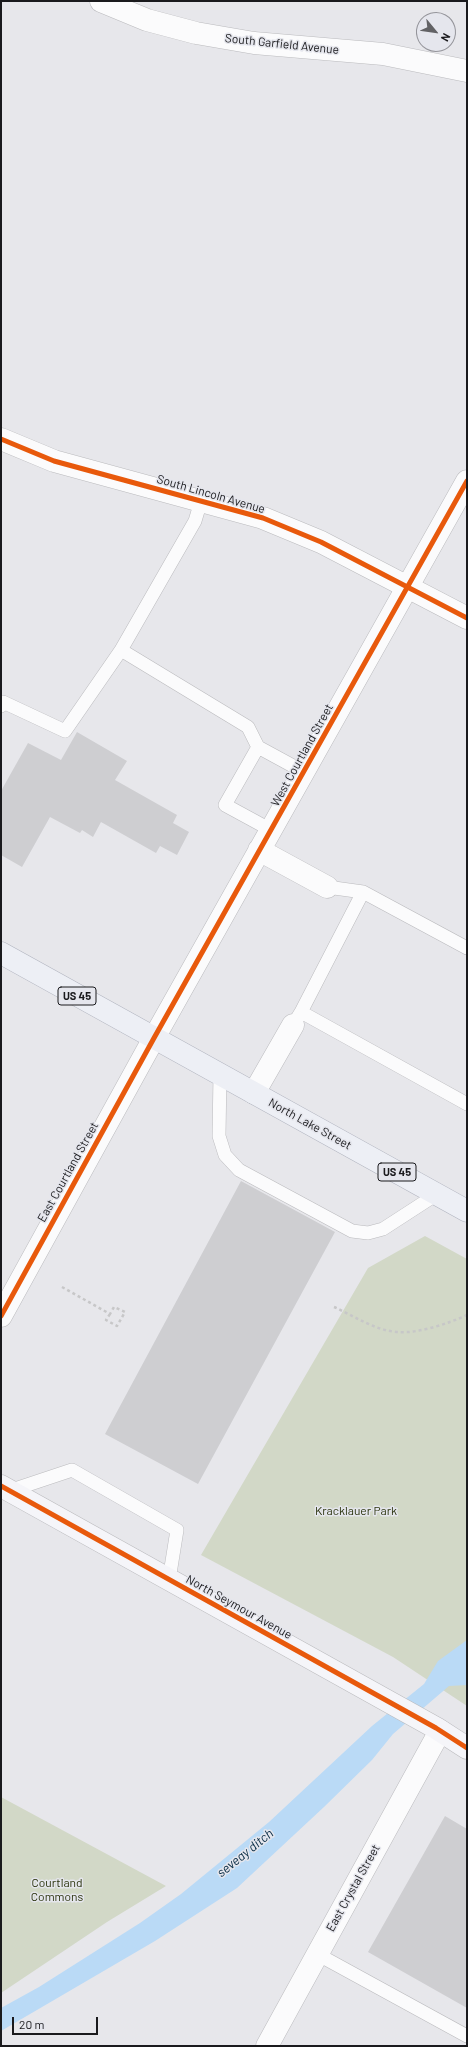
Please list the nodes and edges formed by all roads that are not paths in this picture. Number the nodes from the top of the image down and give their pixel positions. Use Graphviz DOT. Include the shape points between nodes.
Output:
graph roads {
  1 [pos="101,1"];
  2 [pos="467,71"];
  3 [pos="1,438"];
  4 [pos="467,481"];
  5 [pos="201,501"];
  6 [pos="408,587"];
  7 [pos="467,618"];
  8 [pos="121,650"];
  9 [pos="2,704"];
  10 [pos="258,747"];
  11 [pos="304,772"];
  12 [pos="271,830"];
  13 [pos="259,850"];
  14 [pos="327,887"];
  15 [pos="363,892"];
  16 [pos="467,948"];
  17 [pos="1,953"];
  18 [pos="297,1019"];
  19 [pos="154,1038"];
  20 [pos="220,1074"];
  21 [pos="254,1093"];
  22 [pos="467,1104"];
  23 [pos="437,1194"];
  24 [pos="467,1211"];
  25 [pos="1,1316"];
  26 [pos="5,1489"];
  27 [pos="169,1580"];
  28 [pos="438,1729"];
  29 [pos="467,1748"];
  30 [pos="317,1954"];
  31 [pos="467,2036"];
  32 [pos="267,2046"];
  1 -- 2 [label="street, South Garfield Avenue" via="148,20 196,33 254,43 383,54"];
  3 -- 5 [label="street, South Lincoln Avenue" via="54,461"];
  4 -- 6 [label="street, West Courtland Street"];
  5 -- 6 [label="street, South Lincoln Avenue" via="263,518 321,542"];
  5 -- 8 [label="lane" via="195,521"];
  6 -- 7 [label="street, South Lincoln Avenue"];
  6 -- 11 [label="street, West Courtland Street"];
  8 -- 9 [label="lane" via="65,731"];
  8 -- 10 [label="lane" via="248,727"];
  10 -- 11 [label="lane"];
  10 -- 12 [label="lane" via="225,805"];
  11 -- 12 [label="street, West Courtland Street"];
  12 -- 13 [label="street, West Courtland Street"];
  13 -- 14 [label="street"];
  13 -- 19 [label="street, West Courtland Street"];
  14 -- 15 [label="lane"];
  15 -- 16 [label="lane"];
  15 -- 18 [label="lane"];
  17 -- 19 [label="main road, US 45"];
  18 -- 21 [label="street"];
  18 -- 22 [label="lane"];
  19 -- 20 [label="main road, North Lake Street / US 45"];
  19 -- 25 [label="street, East Courtland Street"];
  20 -- 21 [label="main road, North Lake Street / US 45"];
  20 -- 23 [label="lane" via="219,1136 225,1155 239,1170 352,1231 368,1233 383,1228"];
  21 -- 23 [label="main road, North Lake Street / US 45"];
  23 -- 24 [label="main road, North Lake Street / US 45"];
  26 -- 27 [label="street, North Seymour Avenue"];
  26 -- 27 [label="lane" via="72,1470 177,1530"];
  27 -- 28 [label="street, North Seymour Avenue"];
  28 -- 29 [label="street, North Seymour Avenue"];
  28 -- 30 [label="street, East Crystal Street"];
  30 -- 31 [label="lane"];
  30 -- 32 [label="street, East Crystal Street"];
}
